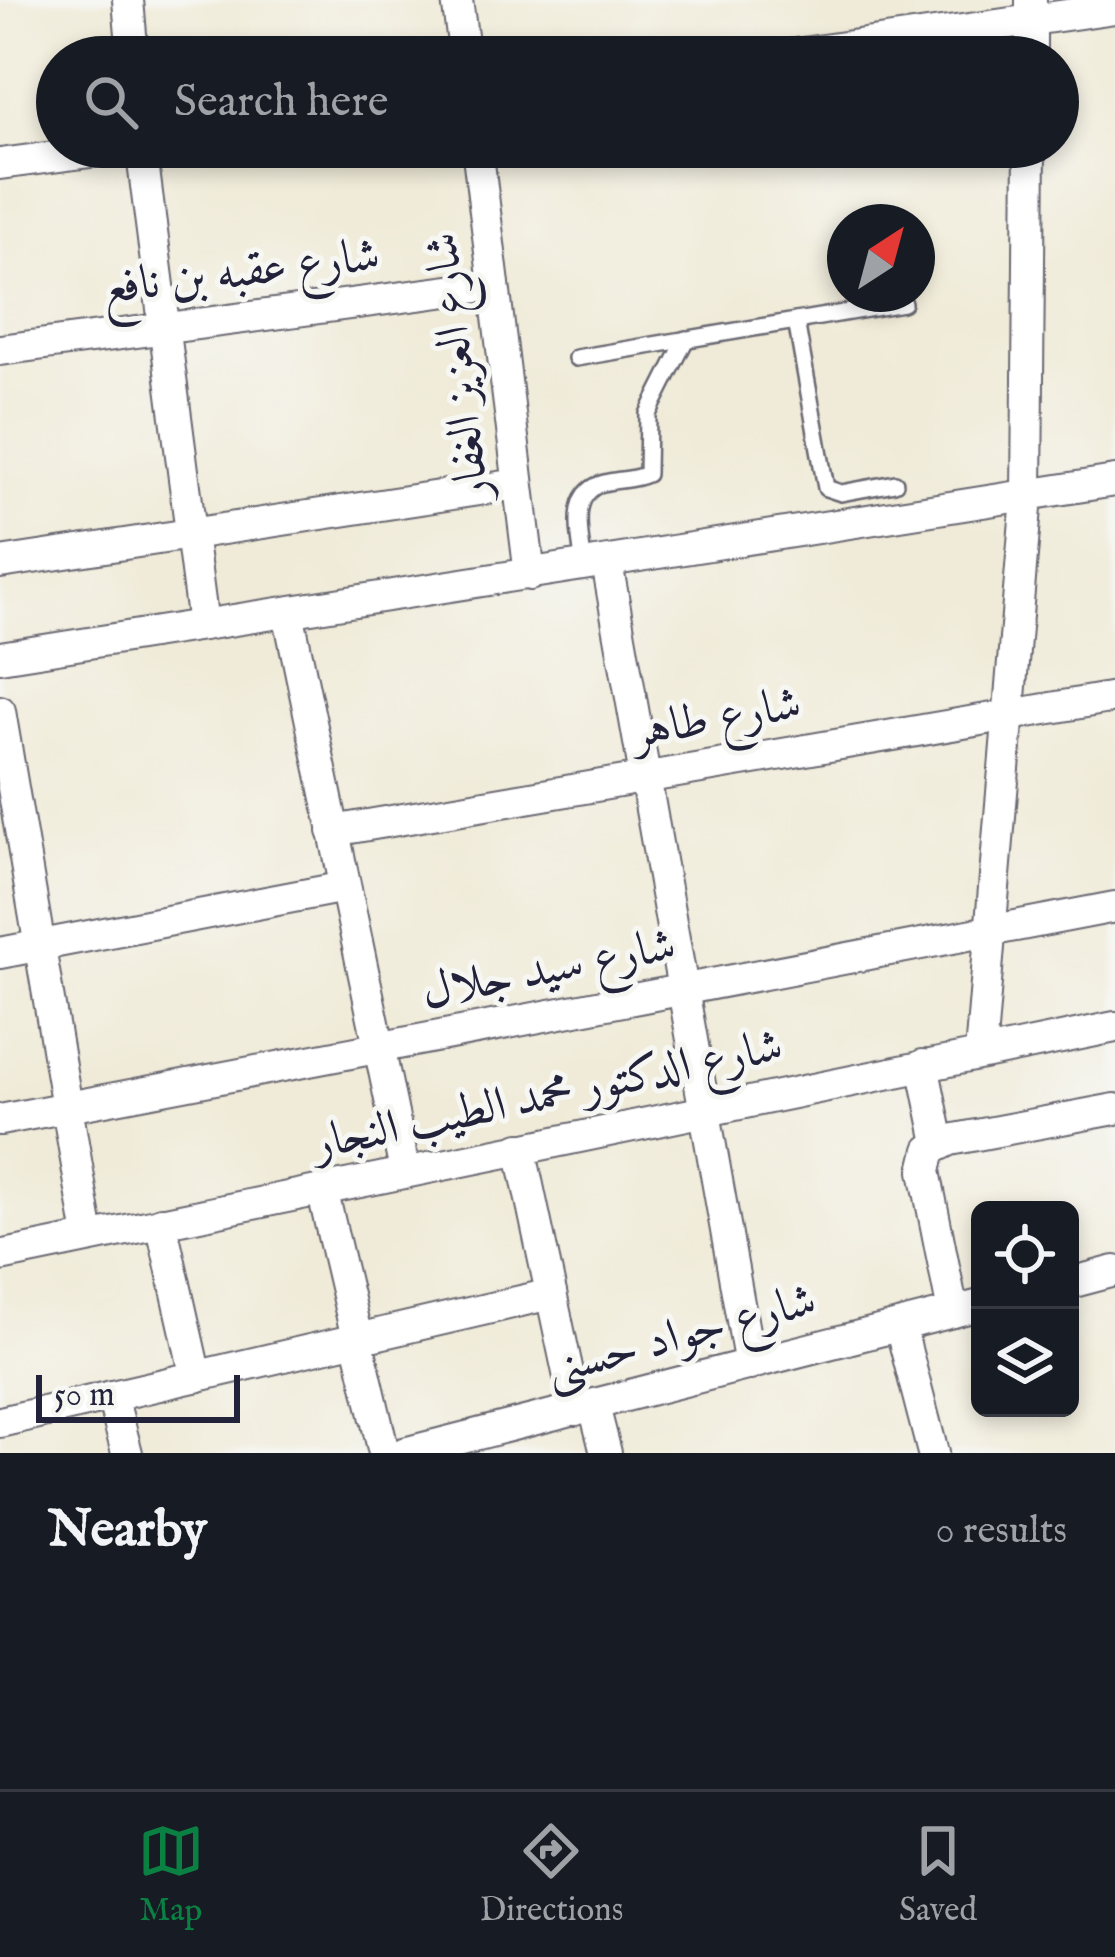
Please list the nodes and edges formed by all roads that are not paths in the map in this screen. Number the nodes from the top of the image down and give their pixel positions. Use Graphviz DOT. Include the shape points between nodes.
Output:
graph roads {
  1 [pos="128,0"];
  2 [pos="457,0"];
  3 [pos="1115,8"];
  4 [pos="1031,11"];
  5 [pos="131,36"];
  6 [pos="462,36"];
  7 [pos="891,36"];
  8 [pos="36,159"];
  9 [pos="0,164"];
  10 [pos="144,168"];
  11 [pos="480,168"];
  12 [pos="1030,168"];
  13 [pos="494,286"];
  14 [pos="850,312"];
  15 [pos="796,321"];
  16 [pos="165,328"];
  17 [pos="686,339"];
  18 [pos="0,350"];
  19 [pos="576,358"];
  20 [pos="1115,481"];
  21 [pos="895,483"];
  22 [pos="518,484"];
  23 [pos="868,488"];
  24 [pos="1027,496"];
  25 [pos="874,520"];
  26 [pos="191,533"];
  27 [pos="0,563"];
  28 [pos="596,564"];
  29 [pos="530,575"];
  30 [pos="287,612"];
  31 [pos="203,625"];
  32 [pos="0,657"];
  33 [pos="1115,697"];
  34 [pos="0,711"];
  35 [pos="1008,715"];
  36 [pos="646,777"];
  37 [pos="333,831"];
  38 [pos="345,887"];
  39 [pos="1115,907"];
  40 [pos="991,931"];
  41 [pos="40,945"];
  42 [pos="0,952"];
  43 [pos="683,990"];
  44 [pos="1115,1027"];
  45 [pos="379,1048"];
  46 [pos="980,1054"];
  47 [pos="923,1065"];
  48 [pos="68,1107"];
  49 [pos="1115,1109"];
  50 [pos="705,1110"];
  51 [pos="0,1120"];
  52 [pos="939,1142"];
  53 [pos="520,1148"];
  54 [pos="405,1172"];
  55 [pos="322,1189"];
  56 [pos="161,1222"];
  57 [pos="89,1237"];
  58 [pos="0,1256"];
  59 [pos="1115,1271"];
  60 [pos="1079,1281"];
  61 [pos="551,1294"];
  62 [pos="967,1309"];
  63 [pos="900,1326"];
  64 [pos="357,1339"];
  65 [pos="751,1365"];
  66 [pos="196,1376"];
  67 [pos="112,1396"];
  68 [pos="585,1408"];
  69 [pos="0,1422"];
  70 [pos="127,1453"];
  71 [pos="384,1453"];
  72 [pos="404,1453"];
  73 [pos="606,1453"];
  74 [pos="933,1453"];
  1 -- 5 [label="street"];
  2 -- 6 [label="street"];
  3 -- 4 [label="street"];
  4 -- 7 [label="street"];
  8 -- 9 [label="street"];
  10 -- 16 [label="street"];
  11 -- 13 [label="street, شارع العزيز الغفار"];
  12 -- 24 [label="street"];
  13 -- 16 [label="street, شارع عقبه بن نافع"];
  13 -- 22 [label="street, شارع العزيز الغفار"];
  14 -- 15 [label="lane"];
  15 -- 17 [label="lane"];
  15 -- 23 [label="lane" via="823,483 836,493"];
  16 -- 18 [label="street, شارع عقبه بن نافع"];
  16 -- 26 [label="street"];
  17 -- 19 [label="lane"];
  17 -- 28 [label="lane" via="648,414 646,474 599,484 582,499 578,514"];
  20 -- 24 [label="street"];
  21 -- 23 [label="lane"];
  22 -- 26 [label="street"];
  22 -- 29 [label="street, شارع العزيز الغفار"];
  23 -- 25 [label="lane"];
  24 -- 25 [label="street"];
  24 -- 35 [label="street"];
  25 -- 28 [label="street"];
  26 -- 27 [label="street"];
  26 -- 31 [label="street"];
  28 -- 29 [label="street"];
  28 -- 36 [label="street"];
  29 -- 30 [label="street"];
  30 -- 31 [label="street"];
  30 -- 37 [label="street"];
  31 -- 32 [label="street"];
  33 -- 35 [label="street, شارع طاهر"];
  34 -- 41 [label="street"];
  35 -- 36 [label="street, شارع طاهر"];
  35 -- 40 [label="street"];
  36 -- 37 [label="street, شارع طاهر"];
  36 -- 43 [label="street"];
  37 -- 38 [label="street"];
  38 -- 41 [label="street"];
  38 -- 45 [label="street"];
  39 -- 40 [label="street, شارع سيد جلال"];
  40 -- 43 [label="street, شارع سيد جلال"];
  40 -- 46 [label="street"];
  41 -- 42 [label="street"];
  41 -- 48 [label="street"];
  43 -- 45 [label="street, شارع سيد جلال"];
  43 -- 50 [label="street"];
  44 -- 46 [label="street, شارع الدكتور محمد الطيب النجار"];
  45 -- 48 [label="street, شارع سيد جلال"];
  45 -- 54 [label="street"];
  46 -- 47 [label="street, شارع الدكتور محمد الطيب النجار"];
  47 -- 50 [label="street, شارع الدكتور محمد الطيب النجار"];
  47 -- 52 [label="street"];
  48 -- 51 [label="street, شارع سيد جلال"];
  48 -- 57 [label="street"];
  49 -- 52 [label="street"];
  50 -- 53 [label="street, شارع الدكتور محمد الطيب النجار"];
  50 -- 65 [label="street"];
  52 -- 62 [label="street" via="925,1171"];
  53 -- 54 [label="street, شارع الدكتور محمد الطيب النجار"];
  53 -- 61 [label="street"];
  54 -- 55 [label="street, شارع الدكتور محمد الطيب النجار"];
  55 -- 56 [label="street, شارع الدكتور محمد الطيب النجار"];
  55 -- 64 [label="street"];
  56 -- 57 [label="street, شارع الدكتور محمد الطيب النجار"];
  56 -- 66 [label="street"];
  57 -- 58 [label="street, شارع الدكتور محمد الطيب النجار"];
  59 -- 60 [label="street"];
  61 -- 64 [label="street"];
  61 -- 68 [label="street"];
  62 -- 63 [label="street, شارع جواد حسنى"];
  63 -- 65 [label="street, شارع جواد حسنى"];
  63 -- 74 [label="street"];
  64 -- 66 [label="street"];
  64 -- 71 [label="street"];
  65 -- 68 [label="street, شارع جواد حسنى"];
  66 -- 67 [label="street"];
  67 -- 69 [label="street"];
  67 -- 70 [label="street"];
  68 -- 72 [label="street, شارع جواد حسنى"];
  68 -- 73 [label="street"];
}
